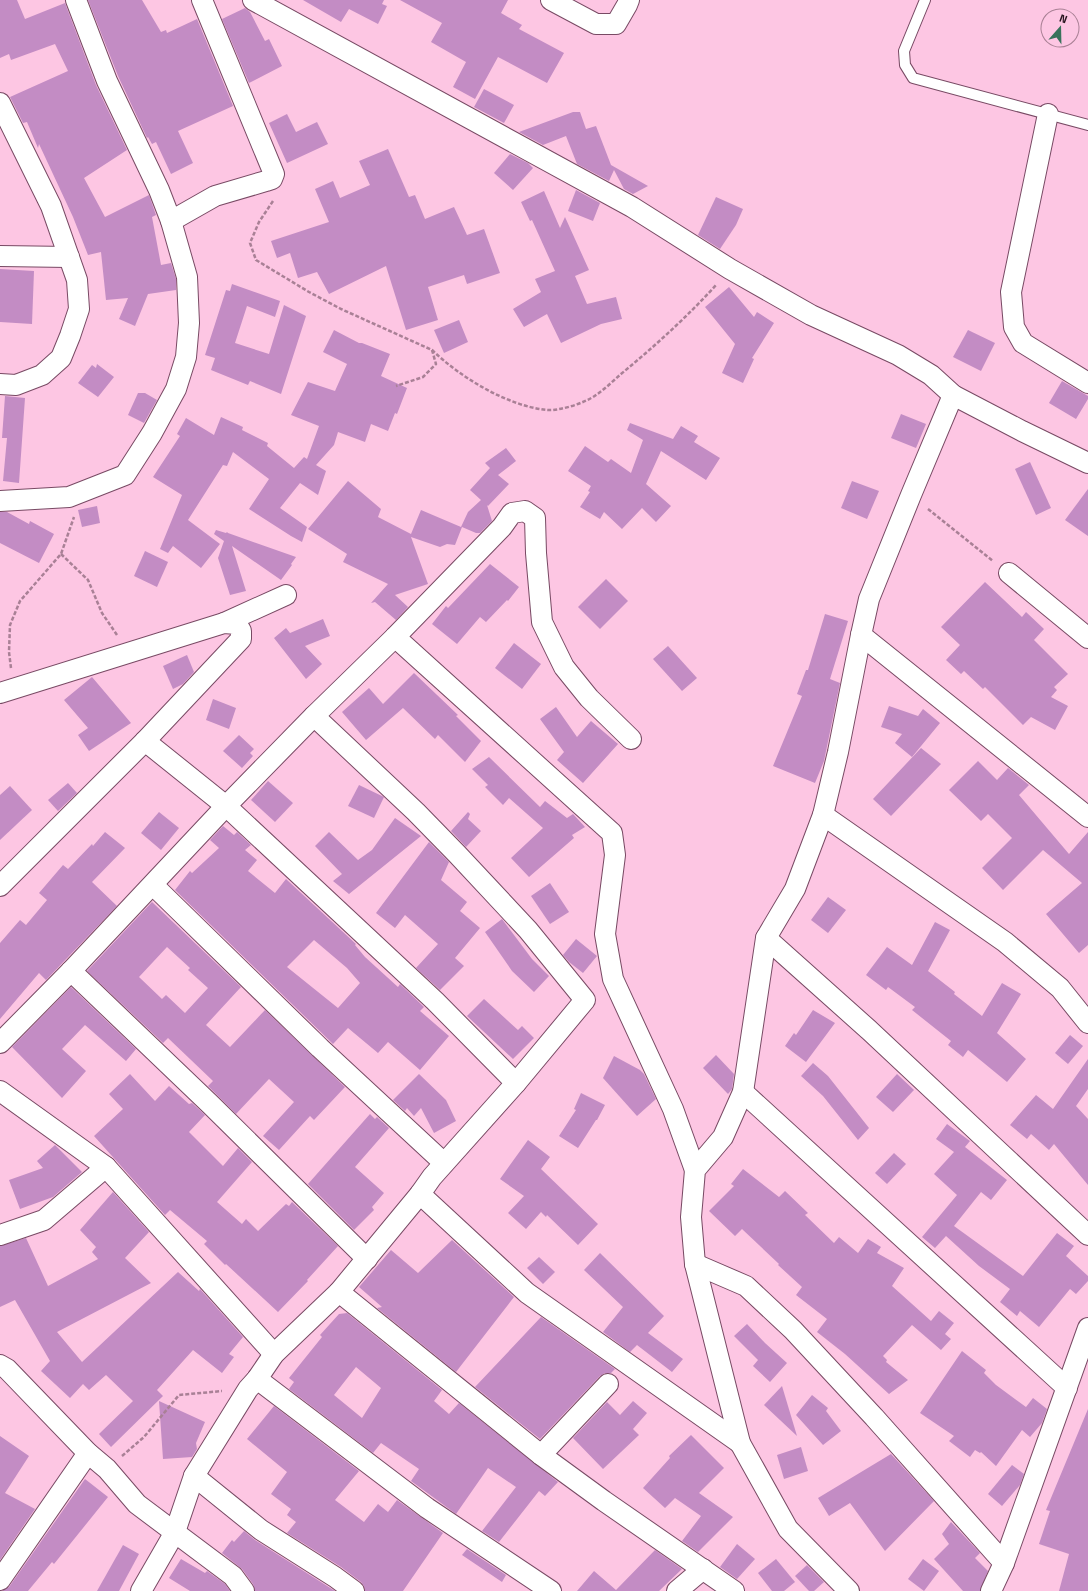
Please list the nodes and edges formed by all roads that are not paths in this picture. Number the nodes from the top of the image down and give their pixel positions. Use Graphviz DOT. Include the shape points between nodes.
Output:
graph roads {
  1 [pos="76,0"];
  2 [pos="202,0"];
  3 [pos="253,0"];
  4 [pos="551,0"];
  5 [pos="629,0"];
  6 [pos="925,0"];
  7 [pos="0,103"];
  8 [pos="1048,114"];
  9 [pos="1088,125"];
  10 [pos="10,142"];
  11 [pos="171,221"];
  12 [pos="0,256"];
  13 [pos="69,257"];
  14 [pos="1088,383"];
  15 [pos="0,384"];
  16 [pos="953,395"];
  17 [pos="1088,463"];
  18 [pos="0,501"];
  19 [pos="1009,573"];
  20 [pos="286,596"];
  21 [pos="224,623"];
  22 [pos="861,635"];
  23 [pos="395,637"];
  24 [pos="1088,638"];
  25 [pos="7,691"];
  26 [pos="314,716"];
  27 [pos="631,739"];
  28 [pos="145,741"];
  29 [pos="226,806"];
  30 [pos="823,815"];
  31 [pos="1088,817"];
  32 [pos="153,885"];
  33 [pos="0,886"];
  34 [pos="766,938"];
  35 [pos="72,971"];
  36 [pos="1088,1023"];
  37 [pos="0,1043"];
  38 [pos="516,1083"];
  39 [pos="0,1091"];
  40 [pos="743,1092"];
  41 [pos="444,1163"];
  42 [pos="106,1167"];
  43 [pos="695,1170"];
  44 [pos="420,1194"];
  45 [pos="0,1235"];
  46 [pos="1088,1235"];
  47 [pos="367,1259"];
  48 [pos="695,1264"];
  49 [pos="339,1292"];
  50 [pos="1088,1328"];
  51 [pos="274,1354"];
  52 [pos="0,1365"];
  53 [pos="252,1384"];
  54 [pos="608,1384"];
  55 [pos="1068,1388"];
  56 [pos="740,1443"];
  57 [pos="88,1453"];
  58 [pos="541,1455"];
  59 [pos="194,1476"];
  60 [pos="176,1532"];
  61 [pos="1004,1563"];
  62 [pos="703,1569"];
  63 [pos="0,1580"];
  64 [pos="142,1591"];
  65 [pos="244,1591"];
  66 [pos="354,1591"];
  67 [pos="551,1591"];
  68 [pos="678,1591"];
  69 [pos="734,1591"];
  70 [pos="849,1591"];
  71 [pos="991,1591"];
  1 -- 11 [label="street" via="107,81"];
  2 -- 11 [label="street" via="274,174 272,179 215,196"];
  3 -- 16 [label="street" via="632,207 730,269 811,315 898,355 931,375"];
  4 -- 5 [label="street" via="596,24 616,24"];
  6 -- 8 [label="lane" via="904,51 905,65 913,78"];
  7 -- 10 [label="street"];
  8 -- 9 [label="lane"];
  8 -- 14 [label="street" via="1011,292 1014,327 1023,343"];
  10 -- 13 [label="street" via="51,206"];
  11 -- 18 [label="street" via="187,277 189,323 186,357 176,389 152,433 125,475 69,497"];
  12 -- 13 [label="street"];
  13 -- 15 [label="street" via="77,280 79,309 61,358 42,375 16,385"];
  16 -- 17 [label="street" via="1022,432"];
  16 -- 22 [label="street" via="870,599"];
  19 -- 24 [label="street"];
  20 -- 21 [label="street"];
  21 -- 25 [label="street"];
  21 -- 28 [label="street" via="238,624 241,639"];
  22 -- 30 [label="street"];
  22 -- 31 [label="street"];
  23 -- 26 [label="street"];
  23 -- 27 [label="street" via="502,527 512,513 525,511 535,518 542,622 564,667 589,698"];
  23 -- 43 [label="street" via="612,833 616,855 605,934 613,978 673,1109"];
  26 -- 29 [label="street"];
  26 -- 38 [label="street" via="457,854 528,930 585,1000"];
  28 -- 29 [label="street"];
  28 -- 33 [label="street"];
  29 -- 32 [label="street"];
  29 -- 38 [label="street" via="435,1001"];
  30 -- 34 [label="street" via="795,889"];
  30 -- 36 [label="street" via="1005,942 1060,988"];
  32 -- 35 [label="street"];
  32 -- 41 [label="street" via="320,1048"];
  34 -- 40 [label="street"];
  34 -- 46 [label="street" via="869,1030"];
  35 -- 37 [label="street"];
  35 -- 47 [label="street"];
  38 -- 41 [label="street"];
  39 -- 42 [label="street"];
  40 -- 43 [label="street" via="723,1137"];
  40 -- 55 [label="street"];
  41 -- 44 [label="street"];
  42 -- 45 [label="street" via="44,1220"];
  42 -- 51 [label="street"];
  43 -- 48 [label="street" via="691,1218"];
  44 -- 47 [label="street"];
  44 -- 56 [label="street" via="527,1293"];
  47 -- 49 [label="street"];
  48 -- 56 [label="street"];
  48 -- 61 [label="street" via="746,1286 794,1330"];
  49 -- 51 [label="street"];
  49 -- 58 [label="street"];
  50 -- 55 [label="street"];
  51 -- 53 [label="street"];
  52 -- 57 [label="street" via="7,1369"];
  53 -- 59 [label="street"];
  53 -- 67 [label="street" via="427,1508"];
  54 -- 58 [label="street"];
  55 -- 61 [label="street"];
  56 -- 70 [label="street" via="788,1529"];
  57 -- 60 [label="street" via="107,1469 137,1504"];
  57 -- 63 [label="street"];
  58 -- 62 [label="street"];
  59 -- 60 [label="street"];
  59 -- 66 [label="street" via="261,1530"];
  60 -- 64 [label="street"];
  60 -- 65 [label="street" via="233,1576"];
  61 -- 71 [label="street"];
  62 -- 68 [label="street"];
  62 -- 69 [label="street"];
}
